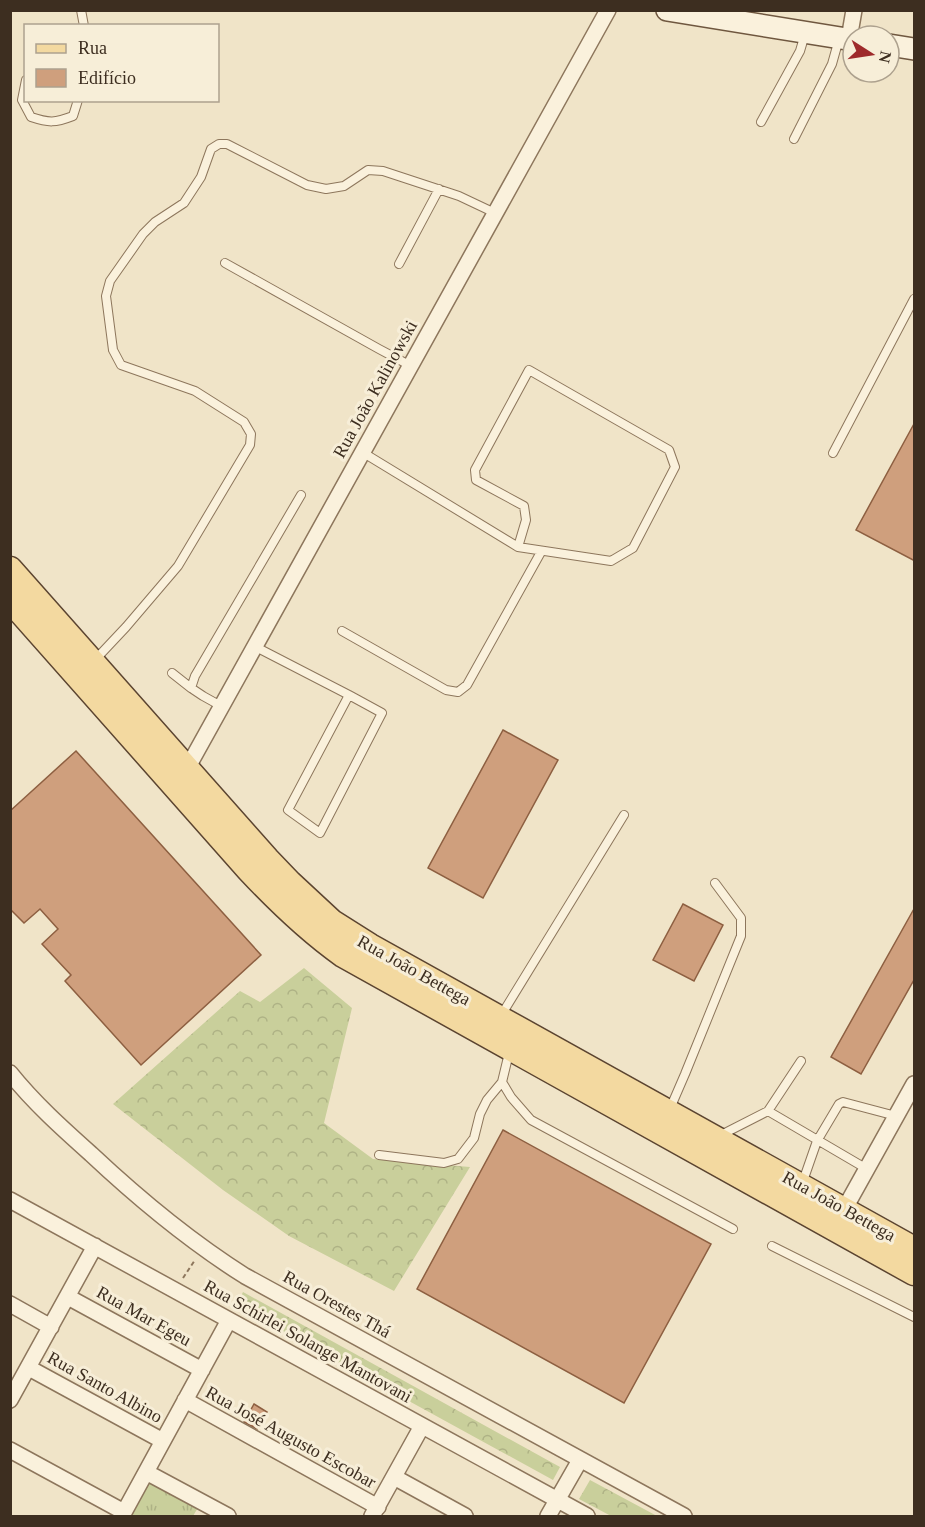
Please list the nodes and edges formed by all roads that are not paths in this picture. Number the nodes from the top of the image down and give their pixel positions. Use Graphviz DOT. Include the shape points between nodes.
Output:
graph roads {
  1 [pos="608,10"];
  2 [pos="668,10"];
  3 [pos="755,17"];
  4 [pos="805,32"];
  5 [pos="841,38"];
  6 [pos="841,49"];
  7 [pos="24,90"];
  8 [pos="77,102"];
  9 [pos="761,122"];
  10 [pos="794,139"];
  11 [pos="439,189"];
  12 [pos="495,213"];
  13 [pos="225,263"];
  14 [pos="399,264"];
  15 [pos="915,298"];
  16 [pos="411,366"];
  17 [pos="362,452"];
  18 [pos="833,453"];
  19 [pos="301,495"];
  20 [pos="518,547"];
  21 [pos="541,552"];
  22 [pos="10,569"];
  23 [pos="10,600"];
  24 [pos="342,631"];
  25 [pos="254,646"];
  26 [pos="93,662"];
  27 [pos="172,673"];
  28 [pos="191,688"];
  29 [pos="349,695"];
  30 [pos="221,706"];
  31 [pos="181,778"];
  32 [pos="624,814"];
  33 [pos="715,883"];
  34 [pos="499,1018"];
  35 [pos="510,1048"];
  36 [pos="801,1061"];
  37 [pos="10,1073"];
  38 [pos="502,1082"];
  39 [pos="915,1084"];
  40 [pos="768,1111"];
  41 [pos="668,1112"];
  42 [pos="896,1116"];
  43 [pos="715,1138"];
  44 [pos="817,1141"];
  45 [pos="379,1155"];
  46 [pos="867,1169"];
  47 [pos="801,1186"];
  48 [pos="10,1200"];
  49 [pos="839,1219"];
  50 [pos="733,1230"];
  51 [pos="95,1246"];
  52 [pos="772,1246"];
  53 [pos="915,1249"];
  54 [pos="915,1273"];
  55 [pos="68,1297"];
  56 [pos="10,1304"];
  57 [pos="915,1317"];
  58 [pos="229,1320"];
  59 [pos="51,1327"];
  60 [pos="28,1368"];
  61 [pos="202,1370"];
  62 [pos="11,1398"];
  63 [pos="185,1400"];
  64 [pos="422,1426"];
  65 [pos="163,1441"];
  66 [pos="10,1450"];
  67 [pos="580,1460"];
  68 [pos="146,1472"];
  69 [pos="394,1477"];
  70 [pos="557,1500"];
  71 [pos="204,1511"];
  72 [pos="375,1512"];
  73 [pos="123,1514"];
  74 [pos="228,1516"];
  75 [pos="465,1516"];
  76 [pos="548,1516"];
  77 [pos="587,1516"];
  78 [pos="684,1516"];
  1 -- 12 [label="street, Rua João Kalinowski"];
  2 -- 3 [label="main road"];
  3 -- 4 [label="main road"];
  4 -- 5 [label="main road"];
  4 -- 9 [label="lane" via="800,51"];
  6 -- 10 [label="lane"];
  7 -- 8 [label="lane" via="22,100 31,117 42,120 58,122 73,116"];
  11 -- 12 [label="lane"];
  11 -- 14 [label="lane"];
  11 -- 26 [label="lane" via="368,170 344,186 326,189 307,185 227,144 219,144 211,149 201,177 184,203 143,234 110,281 106,296 113,350 121,365 195,391 244,422 251,434 250,445 178,566"];
  12 -- 16 [label="street, Rua João Kalinowski"];
  13 -- 16 [label="lane"];
  15 -- 18 [label="lane"];
  16 -- 17 [label="street, Rua João Kalinowski"];
  17 -- 20 [label="lane"];
  17 -- 25 [label="street, Rua João Kalinowski"];
  19 -- 28 [label="lane"];
  20 -- 21 [label="lane"];
  20 -- 21 [label="lane" via="526,520 524,506 476,480 475,470 529,370 669,450 675,467 633,548 610,561"];
  21 -- 24 [label="lane" via="467,685 458,692 446,690"];
  22 -- 26 [label="main road, Rua João Bettega"];
  23 -- 31 [label="main road, Rua João Bettega"];
  25 -- 29 [label="lane"];
  25 -- 30 [label="street, Rua João Kalinowski"];
  26 -- 31 [label="main road, Rua João Bettega"];
  27 -- 28 [label="lane"];
  28 -- 30 [label="lane"];
  29 -- 29 [label="lane" via="382,713 320,832 288,810"];
  30 -- 31 [label="street, Rua João Kalinowski"];
  31 -- 34 [label="main road, Rua João Bettega" via="332,922"];
  31 -- 35 [label="main road, Rua João Bettega" via="270,893 324,942"];
  32 -- 34 [label="lane"];
  33 -- 41 [label="lane" via="741,918 741,936"];
  34 -- 41 [label="main road, Rua João Bettega"];
  35 -- 38 [label="lane"];
  35 -- 49 [label="main road, Rua João Bettega"];
  36 -- 40 [label="lane"];
  37 -- 67 [label="street, Rua Orestes Thá" via="66,1131 195,1243 245,1276"];
  38 -- 45 [label="lane" via="487,1100 474,1138 458,1159 444,1163"];
  38 -- 50 [label="lane" via="531,1120"];
  39 -- 42 [label="street"];
  40 -- 43 [label="lane"];
  40 -- 44 [label="lane"];
  41 -- 43 [label="main road, Rua João Bettega"];
  42 -- 44 [label="lane" via="843,1102"];
  42 -- 46 [label="street"];
  43 -- 47 [label="main road, Rua João Bettega"];
  44 -- 46 [label="lane"];
  44 -- 47 [label="lane"];
  46 -- 49 [label="street"];
  47 -- 49 [label="main road, Rua João Bettega"];
  48 -- 51 [label="street, Rua Schirlei Solange Mantovani"];
  49 -- 53 [label="main road, Rua João Bettega"];
  49 -- 54 [label="main road, Rua João Bettega"];
  51 -- 55 [label="street"];
  51 -- 58 [label="street, Rua Schirlei Solange Mantovani"];
  52 -- 57 [label="lane"];
  55 -- 59 [label="street"];
  55 -- 61 [label="street, Rua Mar Egeu"];
  56 -- 59 [label="street"];
  58 -- 61 [label="street"];
  58 -- 64 [label="street, Rua Schirlei Solange Mantovani"];
  59 -- 60 [label="street"];
  60 -- 62 [label="street"];
  60 -- 65 [label="street, Rua Santo Albino"];
  61 -- 63 [label="street"];
  63 -- 65 [label="street"];
  63 -- 72 [label="street, Rua José Augusto Escobar"];
  64 -- 69 [label="street"];
  64 -- 70 [label="street, Rua Schirlei Solange Mantovani"];
  65 -- 68 [label="street"];
  66 -- 73 [label="street"];
  67 -- 70 [label="street"];
  67 -- 78 [label="street, Rua Orestes Thá"];
  68 -- 71 [label="street"];
  68 -- 73 [label="street"];
  69 -- 72 [label="street"];
  69 -- 75 [label="street"];
  70 -- 76 [label="street"];
  70 -- 77 [label="street, Rua Schirlei Solange Mantovani"];
  71 -- 74 [label="street"];
}
